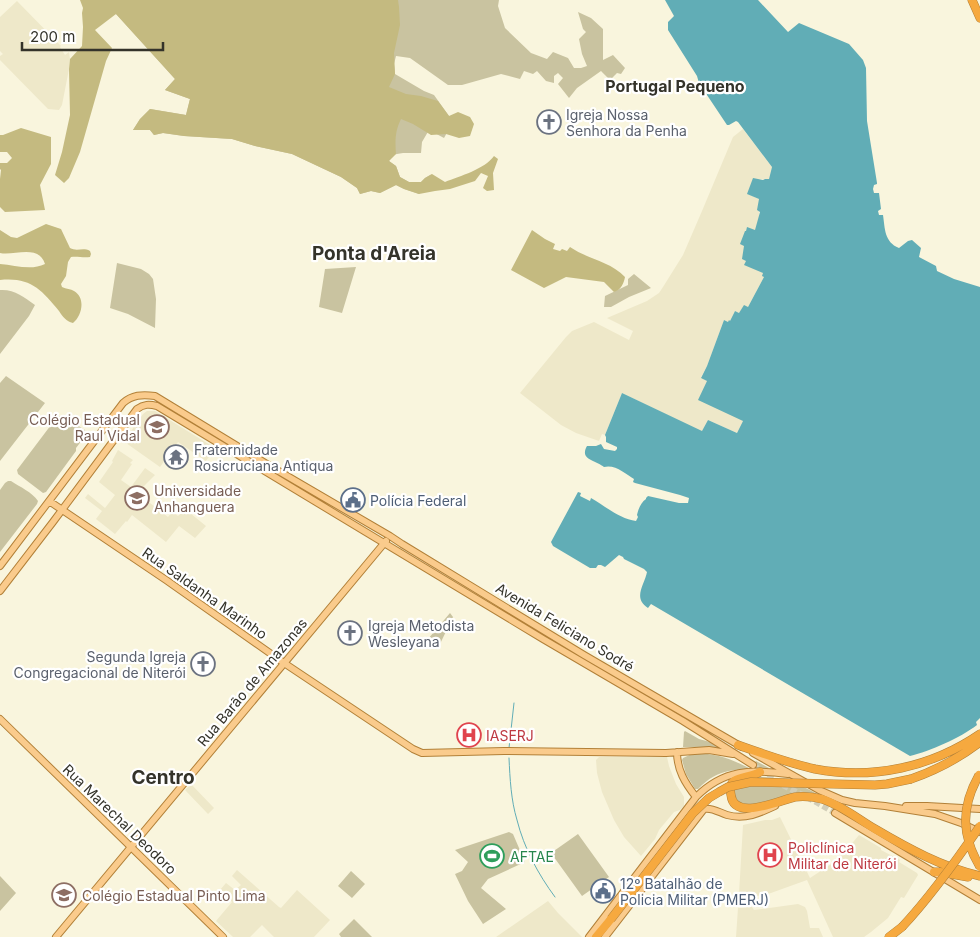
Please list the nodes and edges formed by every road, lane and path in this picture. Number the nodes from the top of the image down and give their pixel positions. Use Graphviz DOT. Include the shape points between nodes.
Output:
graph roads {
  1 [pos="972,0"];
  2 [pos="980,18"];
  3 [pos="49,501"];
  4 [pos="62,510"];
  5 [pos="390,536"];
  6 [pos="385,543"];
  7 [pos="0,566"];
  8 [pos="0,591"];
  9 [pos="531,632"];
  10 [pos="584,654"];
  11 [pos="284,663"];
  12 [pos="0,719"];
  13 [pos="980,734"];
  14 [pos="980,742"];
  15 [pos="738,745"];
  16 [pos="677,752"];
  17 [pos="737,755"];
  18 [pos="753,766"];
  19 [pos="760,772"];
  20 [pos="792,774"];
  21 [pos="979,774"];
  22 [pos="696,797"];
  23 [pos="790,798"];
  24 [pos="885,806"];
  25 [pos="980,809"];
  26 [pos="835,814"];
  27 [pos="675,826"];
  28 [pos="980,826"];
  29 [pos="980,832"];
  30 [pos="684,834"];
  31 [pos="131,847"];
  32 [pos="980,867"];
  33 [pos="934,872"];
  34 [pos="980,877"];
  35 [pos="980,900"];
  36 [pos="56,937"];
  37 [pos="223,937"];
  38 [pos="589,937"];
  39 [pos="596,937"];
  40 [pos="605,937"];
  41 [pos="889,937"];
  1 -- 2 [label="highway"];
  3 -- 4 [label="main road, Rua Saldanha Marinho"];
  3 -- 5 [label="main road, Avenida Feliciano Sodré" via="123,404 129,398 151,396"];
  3 -- 7 [label="main road"];
  4 -- 6 [label="main road, Avenida Feliciano Sodré" via="134,413 146,404 158,406"];
  4 -- 8 [label="main road"];
  4 -- 11 [label="main road, Rua Saldanha Marinho"];
  5 -- 6 [label="main road, Rua Barão de Amazonas"];
  5 -- 10 [label="main road, Avenida Feliciano Sodré"];
  6 -- 9 [label="main road, Avenida Feliciano Sodré"];
  6 -- 11 [label="main road, Rua Barão de Amazonas"];
  9 -- 10 [label="main road" via="539,630"];
  9 -- 17 [label="main road, Avenida Feliciano Sodré"];
  10 -- 15 [label="main road, Avenida Feliciano Sodré"];
  11 -- 16 [label="main road, Rua Saldanha Marinho" via="422,753"];
  11 -- 31 [label="main road, Rua Barão de Amazonas"];
  12 -- 31 [label="main road, Rua Marechal Deodoro"];
  13 -- 15 [label="highway" via="946,754 905,768 884,771 816,769"];
  14 -- 39 [label="highway, bridge" via="931,772 887,784 756,781 728,787 693,813"];
  15 -- 20 [label="main road, Avenida Feliciano Sodré"];
  16 -- 17 [label="main road" via="709,750"];
  16 -- 22 [label="main road" via="678,767"];
  17 -- 18 [label="main road, Avenida Feliciano Sodré"];
  19 -- 20 [label="main road"];
  19 -- 22 [label="main road" via="738,773 720,779"];
  19 -- 23 [label="highway" via="732,784 734,803 750,809"];
  20 -- 24 [label="main road, Avenida Feliciano Sodré" via="842,800"];
  21 -- 32 [label="highway, bridge" via="970,793 965,826 970,848"];
  22 -- 27 [label="main road"];
  23 -- 30 [label="main road" via="758,814 740,817 704,809"];
  23 -- 34 [label="highway" via="822,799 832,803 921,854"];
  24 -- 25 [label="main road"];
  24 -- 29 [label="main road, Avenida Feliciano Sodré" via="936,814"];
  26 -- 33 [label="main road"];
  27 -- 30 [label="main road" via="684,826"];
  27 -- 38 [label="main road"];
  28 -- 41 [label="highway, bridge" via="920,907"];
  30 -- 40 [label="main road"];
  31 -- 36 [label="main road, Rua Barão de Amazonas"];
  31 -- 37 [label="main road, Rua Marechal Deodoro"];
  33 -- 34 [label="highway"];
  33 -- 35 [label="main road"];
}
